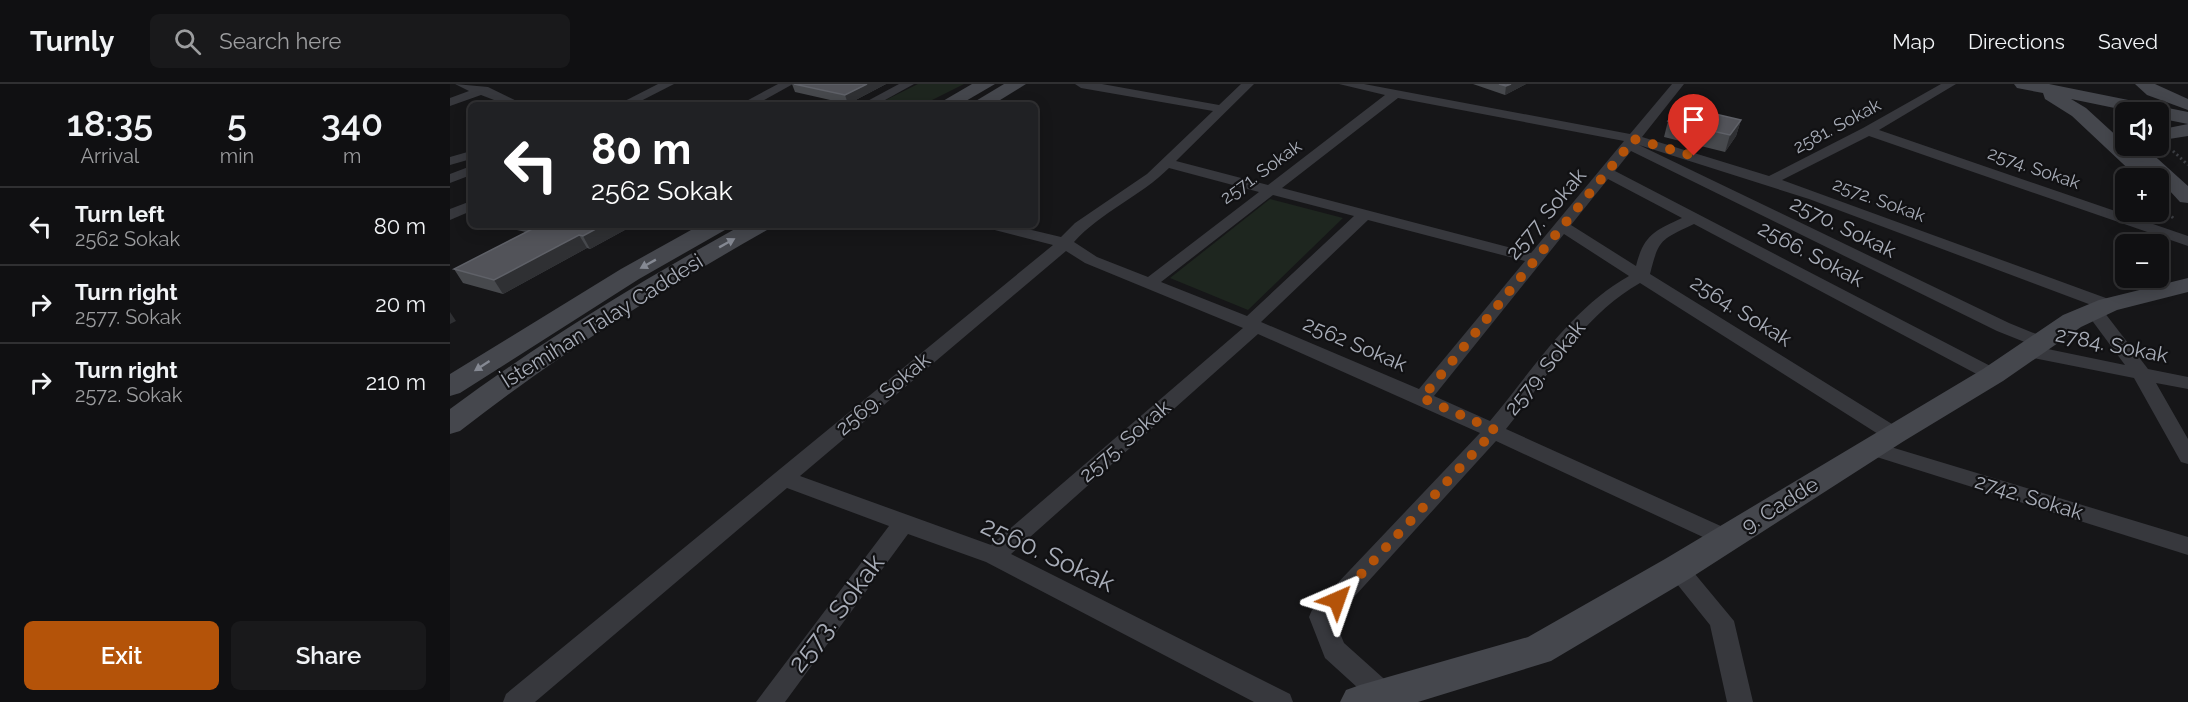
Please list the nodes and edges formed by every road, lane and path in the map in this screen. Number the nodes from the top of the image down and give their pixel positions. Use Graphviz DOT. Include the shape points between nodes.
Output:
graph roads {
  1 [pos="461,84"];
  2 [pos="500,84"];
  3 [pos="668,84"];
  4 [pos="787,84"];
  5 [pos="908,84"];
  6 [pos="986,84"];
  7 [pos="1017,84"];
  8 [pos="1081,84"];
  9 [pos="1248,84"];
  10 [pos="1345,84"];
  11 [pos="1678,84"];
  12 [pos="1950,84"];
  13 [pos="2023,84"];
  14 [pos="2049,84"];
  15 [pos="481,91"];
  16 [pos="2100,91"];
  17 [pos="1395,94"];
  18 [pos="2135,97"];
  19 [pos="450,102"];
  20 [pos="511,102"];
  21 [pos="629,102"];
  22 [pos="751,102"];
  23 [pos="872,102"];
  24 [pos="951,102"];
  25 [pos="984,102"];
  26 [pos="2188,106"];
  27 [pos="1222,109"];
  28 [pos="2188,113"];
  29 [pos="2188,118"];
  30 [pos="2115,123"];
  31 [pos="2094,125"];
  32 [pos="2188,130"];
  33 [pos="1868,131"];
  34 [pos="2169,132"];
  35 [pos="1632,142"];
  36 [pos="2143,156"];
  37 [pos="2165,156"];
  38 [pos="468,157"];
  39 [pos="450,161"];
  40 [pos="1167,163"];
  41 [pos="2139,168"];
  42 [pos="468,171"];
  43 [pos="1608,173"];
  44 [pos="450,179"];
  45 [pos="1770,181"];
  46 [pos="2188,186"];
  47 [pos="1268,189"];
  48 [pos="2188,197"];
  49 [pos="2169,198"];
  50 [pos="468,206"];
  51 [pos="1365,214"];
  52 [pos="450,215"];
  53 [pos="2188,217"];
  54 [pos="1695,218"];
  55 [pos="712,228"];
  56 [pos="754,228"];
  57 [pos="1004,228"];
  58 [pos="1563,228"];
  59 [pos="2188,241"];
  60 [pos="1065,243"];
  61 [pos="1535,259"];
  62 [pos="1642,275"];
  63 [pos="1150,283"];
  64 [pos="2188,285"];
  65 [pos="2101,308"];
  66 [pos="1252,325"];
  67 [pos="2034,346"];
  68 [pos="2140,371"];
  69 [pos="1993,375"];
  70 [pos="2188,383"];
  71 [pos="450,387"];
  72 [pos="1422,398"];
  73 [pos="450,424"];
  74 [pos="1495,430"];
  75 [pos="1882,441"];
  76 [pos="2188,457"];
  77 [pos="782,478"];
  78 [pos="903,524"];
  79 [pos="1726,538"];
  80 [pos="2188,546"];
  81 [pos="994,556"];
  82 [pos="1677,569"];
  83 [pos="1375,699"];
  84 [pos="516,702"];
  85 [pos="769,702"];
  86 [pos="1280,702"];
  87 [pos="1740,702"];
  1 -- 15 [label="street"];
  2 -- 15 [label="street"];
  3 -- 21 [label="street"];
  4 -- 22 [label="street"];
  5 -- 23 [label="street"];
  6 -- 24 [label="street"];
  7 -- 25 [label="street"];
  8 -- 27 [label="street"];
  9 -- 27 [label="street, 2569. Sokak"];
  10 -- 17 [label="street, 2570. Sokak"];
  11 -- 35 [label="street, 2577. Sokak"];
  12 -- 33 [label="street, 2581. Sokak"];
  13 -- 16 [label="street"];
  13 -- 31 [label="street" via="2057,97"];
  14 -- 16 [label="street"];
  15 -- 19 [label="street"];
  15 -- 20 [label="street"];
  16 -- 18 [label="street"];
  16 -- 30 [label="street"];
  16 -- 31 [label="street"];
  17 -- 35 [label="street, 2570. Sokak"];
  17 -- 47 [label="street, 2571. Sokak" via="1296,172"];
  18 -- 26 [label="street"];
  18 -- 28 [label="street"];
  18 -- 29 [label="street"];
  27 -- 40 [label="street, 2569. Sokak"];
  31 -- 41 [label="street"];
  32 -- 34 [label="street"];
  33 -- 45 [label="street, 2581. Sokak"];
  33 -- 59 [label="street, 2574. Sokak"];
  35 -- 43 [label="street, 2577. Sokak"];
  35 -- 45 [label="street, 2572. Sokak"];
  35 -- 67 [label="street, 2570. Sokak"];
  36 -- 48 [label="street"];
  37 -- 46 [label="street"];
  38 -- 39 [label="street"];
  40 -- 47 [label="street"];
  40 -- 60 [label="street, 2569. Sokak" via="1080,226"];
  42 -- 44 [label="street"];
  43 -- 54 [label="street, 2566. Sokak"];
  43 -- 58 [label="street, 2577. Sokak"];
  45 -- 65 [label="street, 2572. Sokak"];
  47 -- 51 [label="street"];
  47 -- 63 [label="street, 2571. Sokak"];
  49 -- 53 [label="street"];
  50 -- 52 [label="street"];
  51 -- 61 [label="street"];
  51 -- 66 [label="street, 2575. Sokak"];
  54 -- 62 [label="street" via="1658,236 1649,247"];
  54 -- 69 [label="street, 2566. Sokak"];
  55 -- 71 [label="street, İstemihan Talay Caddesi, one-way" via="630,274"];
  73 -- 56 [label="street, İstemihan Talay Caddesi, one-way" via="488,394 664,278"];
  57 -- 60 [label="street, 2562 Sokak"];
  58 -- 61 [label="street, 2577. Sokak"];
  58 -- 62 [label="street, 2564. Sokak"];
  60 -- 63 [label="street, 2562 Sokak" via="1091,260"];
  60 -- 77 [label="street, 2569. Sokak"];
  61 -- 72 [label="street, 2577. Sokak"];
  62 -- 74 [label="street, 2579. Sokak" via="1620,285 1594,308"];
  62 -- 75 [label="street, 2564. Sokak"];
  63 -- 66 [label="street, 2562 Sokak"];
  64 -- 65 [label="street, 9. Cadde"];
  65 -- 67 [label="street, 9. Cadde"];
  65 -- 68 [label="street"];
  66 -- 72 [label="street, 2562 Sokak"];
  66 -- 81 [label="street, 2575. Sokak"];
  67 -- 68 [label="street, 2784. Sokak"];
  67 -- 69 [label="street, 9. Cadde"];
  68 -- 70 [label="street, 2784. Sokak"];
  68 -- 76 [label="street"];
  69 -- 75 [label="street, 9. Cadde"];
  72 -- 74 [label="street, 2562 Sokak"];
  74 -- 79 [label="street, 2562 Sokak"];
  74 -- 83 [label="street, 2579. Sokak" via="1321,617 1334,650"];
  75 -- 79 [label="street, 9. Cadde"];
  75 -- 80 [label="street, 2742. Sokak"];
  77 -- 78 [label="street, 2560. Sokak"];
  77 -- 84 [label="street, 2569. Sokak"];
  78 -- 81 [label="street, 2560. Sokak"];
  78 -- 85 [label="street, 2573. Sokak"];
  79 -- 82 [label="street, 9. Cadde"];
  81 -- 86 [label="street, 2560. Sokak"];
  82 -- 83 [label="street, 9. Cadde" via="1538,650"];
  82 -- 87 [label="street" via="1722,621"];
}
